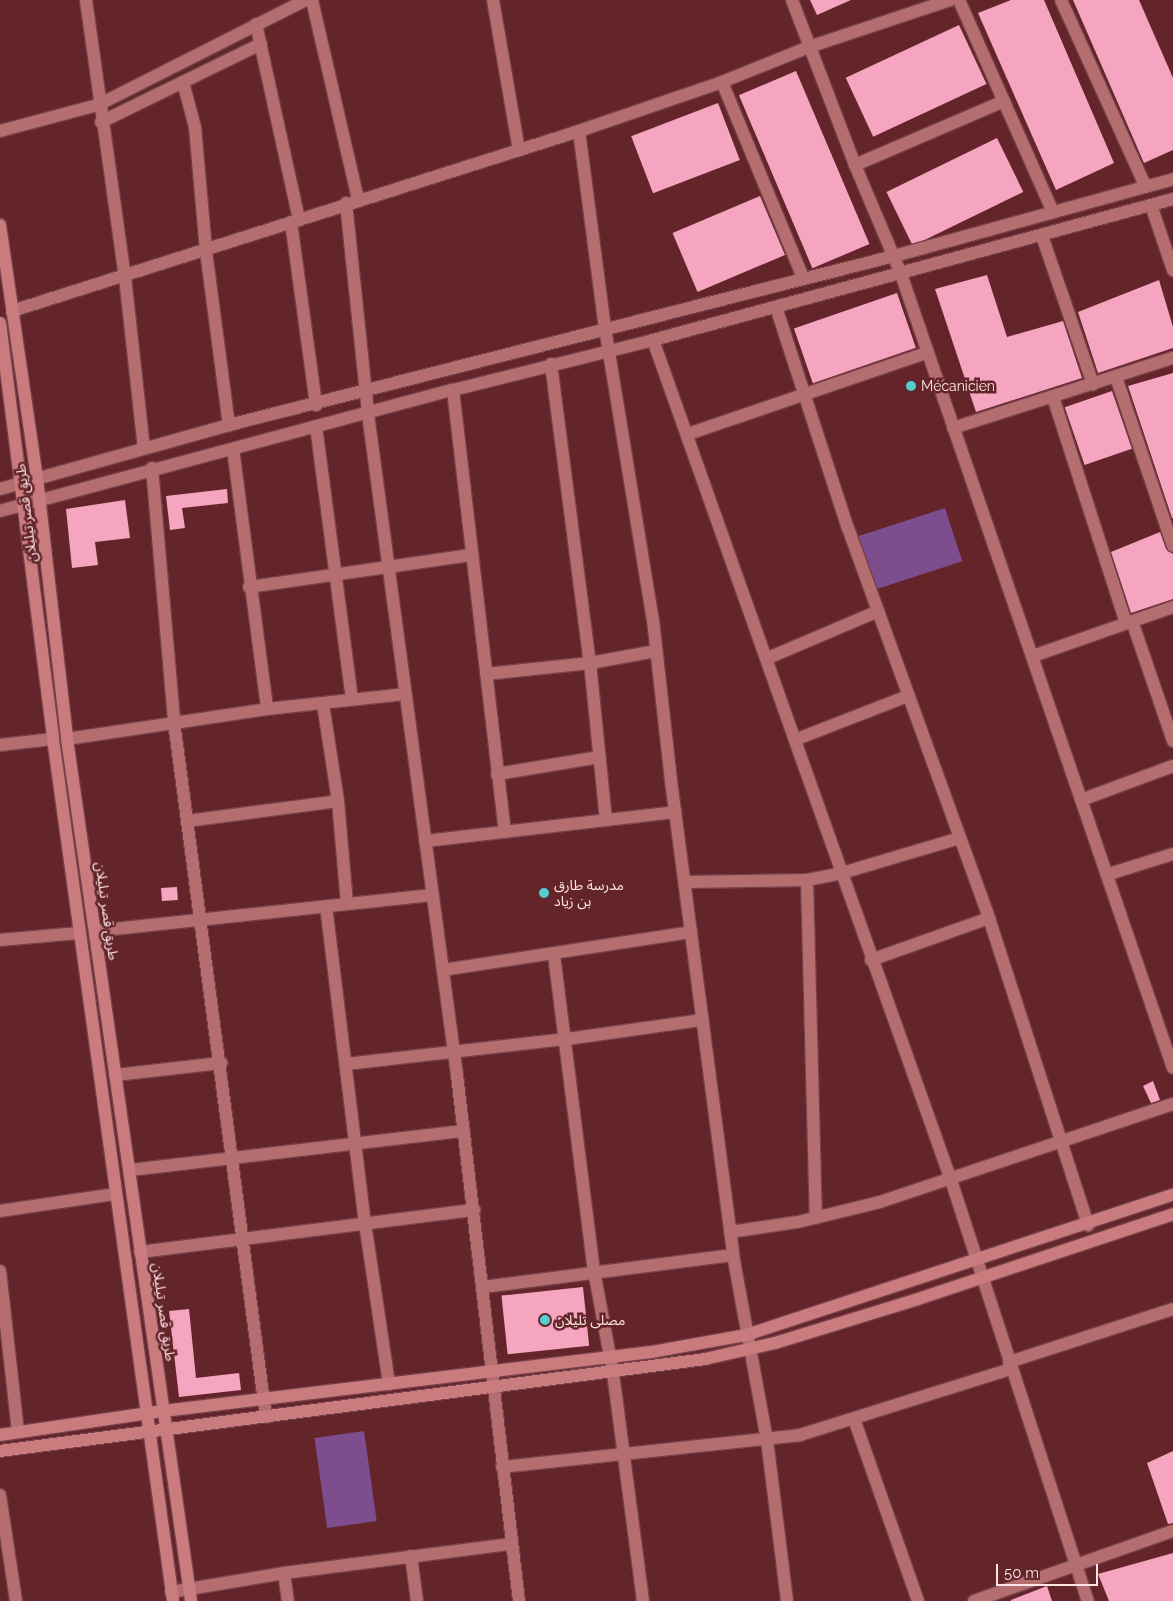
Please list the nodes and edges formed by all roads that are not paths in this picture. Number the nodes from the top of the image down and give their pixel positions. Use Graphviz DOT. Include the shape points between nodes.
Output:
graph roads {
  1 [pos="86,0"];
  2 [pos="306,0"];
  3 [pos="312,0"];
  4 [pos="494,0"];
  5 [pos="792,0"];
  6 [pos="950,0"];
  7 [pos="958,0"];
  8 [pos="1061,0"];
  9 [pos="256,24"];
  10 [pos="262,44"];
  11 [pos="809,47"];
  12 [pos="183,82"];
  13 [pos="722,82"];
  14 [pos="1004,101"];
  15 [pos="98,105"];
  16 [pos="101,122"];
  17 [pos="0,131"];
  18 [pos="579,131"];
  19 [pos="519,150"];
  20 [pos="855,165"];
  21 [pos="1173,179"];
  22 [pos="1146,186"];
  23 [pos="1173,199"];
  24 [pos="352,201"];
  25 [pos="1151,205"];
  26 [pos="1052,210"];
  27 [pos="295,221"];
  28 [pos="0,225"];
  29 [pos="1042,236"];
  30 [pos="206,252"];
  31 [pos="894,256"];
  32 [pos="1173,270"];
  33 [pos="901,274"];
  34 [pos="125,277"];
  35 [pos="803,278"];
  36 [pos="776,307"];
  37 [pos="12,311"];
  38 [pos="0,322"];
  39 [pos="606,328"];
  40 [pos="653,340"];
  41 [pos="609,350"];
  42 [pos="926,353"];
  43 [pos="1173,358"];
  44 [pos="551,364"];
  45 [pos="1116,377"];
  46 [pos="1093,384"];
  47 [pos="453,390"];
  48 [pos="366,391"];
  49 [pos="806,396"];
  50 [pos="1053,397"];
  51 [pos="316,405"];
  52 [pos="368,414"];
  53 [pos="230,425"];
  54 [pos="316,426"];
  55 [pos="952,428"];
  56 [pos="688,434"];
  57 [pos="144,448"];
  58 [pos="233,449"];
  59 [pos="152,468"];
  60 [pos="37,478"];
  61 [pos="20,483"];
  62 [pos="0,489"];
  63 [pos="40,500"];
  64 [pos="24,504"];
  65 [pos="0,511"];
  66 [pos="1173,546"];
  67 [pos="472,555"];
  68 [pos="388,567"];
  69 [pos="337,574"];
  70 [pos="249,587"];
  71 [pos="1173,607"];
  72 [pos="878,611"];
  73 [pos="1129,622"];
  74 [pos="656,651"];
  75 [pos="1033,656"];
  76 [pos="768,658"];
  77 [pos="590,663"];
  78 [pos="486,674"];
  79 [pos="404,694"];
  80 [pos="908,696"];
  81 [pos="352,699"];
  82 [pos="322,704"];
  83 [pos="267,709"];
  84 [pos="174,722"];
  85 [pos="52,739"];
  86 [pos="68,739"];
  87 [pos="797,739"];
  88 [pos="1173,741"];
  89 [pos="0,744"];
  90 [pos="600,757"];
  91 [pos="1173,766"];
  92 [pos="497,774"];
  93 [pos="1081,800"];
  94 [pos="338,801"];
  95 [pos="675,812"];
  96 [pos="606,820"];
  97 [pos="187,821"];
  98 [pos="505,832"];
  99 [pos="960,838"];
  100 [pos="425,841"];
  101 [pos="1173,854"];
  102 [pos="842,873"];
  103 [pos="1109,874"];
  104 [pos="807,880"];
  105 [pos="686,882"];
  106 [pos="432,895"];
  107 [pos="346,904"];
  108 [pos="326,906"];
  109 [pos="989,918"];
  110 [pos="202,920"];
  111 [pos="95,931"];
  112 [pos="691,932"];
  113 [pos="79,933"];
  114 [pos="0,940"];
  115 [pos="554,955"];
  116 [pos="871,960"];
  117 [pos="443,970"];
  118 [pos="703,1020"];
  119 [pos="567,1039"];
  120 [pos="453,1053"];
  121 [pos="221,1063"];
  122 [pos="346,1064"];
  123 [pos="1173,1068"];
  124 [pos="116,1075"];
  125 [pos="1173,1104"];
  126 [pos="464,1131"];
  127 [pos="1060,1141"];
  128 [pos="357,1144"];
  129 [pos="234,1158"];
  130 [pos="130,1170"];
  131 [pos="951,1180"];
  132 [pos="116,1194"];
  133 [pos="1173,1195"];
  134 [pos="474,1210"];
  135 [pos="0,1211"];
  136 [pos="1173,1214"];
  137 [pos="816,1218"];
  138 [pos="365,1223"];
  139 [pos="1088,1225"];
  140 [pos="730,1232"];
  141 [pos="244,1239"];
  142 [pos="140,1252"];
  143 [pos="733,1255"];
  144 [pos="978,1259"];
  145 [pos="0,1271"];
  146 [pos="594,1271"];
  147 [pos="983,1276"];
  148 [pos="483,1287"];
  149 [pos="1173,1309"];
  150 [pos="746,1335"];
  151 [pos="4,1349"];
  152 [pos="749,1350"];
  153 [pos="608,1356"];
  154 [pos="1010,1366"];
  155 [pos="490,1370"];
  156 [pos="613,1373"];
  157 [pos="390,1384"];
  158 [pos="493,1388"];
  159 [pos="264,1399"];
  160 [pos="162,1411"];
  161 [pos="146,1413"];
  162 [pos="266,1417"];
  163 [pos="854,1419"];
  164 [pos="165,1430"];
  165 [pos="18,1432"];
  166 [pos="149,1433"];
  167 [pos="0,1434"];
  168 [pos="767,1440"];
  169 [pos="0,1451"];
  170 [pos="622,1454"];
  171 [pos="502,1467"];
  172 [pos="0,1495"];
  173 [pos="1173,1531"];
  174 [pos="512,1544"];
  175 [pos="411,1556"];
  176 [pos="5,1559"];
  177 [pos="1076,1565"];
  178 [pos="284,1573"];
  179 [pos="190,1595"];
  180 [pos="172,1596"];
  181 [pos="16,1601"];
  182 [pos="288,1601"];
  183 [pos="417,1601"];
  184 [pos="519,1601"];
  185 [pos="643,1601"];
  186 [pos="787,1601"];
  187 [pos="918,1601"];
  188 [pos="974,1601"];
  189 [pos="1088,1601"];
  1 -- 15 [label="street"];
  2 -- 9 [label="street"];
  3 -- 24 [label="street"];
  4 -- 19 [label="street"];
  5 -- 11 [label="street"];
  6 -- 11 [label="street"];
  7 -- 14 [label="street"];
  8 -- 22 [label="street"];
  9 -- 10 [label="street"];
  9 -- 15 [label="street"];
  10 -- 12 [label="street"];
  10 -- 27 [label="street"];
  11 -- 13 [label="street"];
  11 -- 20 [label="street"];
  12 -- 16 [label="street"];
  12 -- 30 [label="street" via="195,127"];
  13 -- 18 [label="street"];
  13 -- 35 [label="street"];
  14 -- 20 [label="street"];
  14 -- 26 [label="street"];
  15 -- 16 [label="street"];
  15 -- 17 [label="street"];
  16 -- 34 [label="street"];
  18 -- 19 [label="street"];
  18 -- 39 [label="street"];
  19 -- 24 [label="street"];
  20 -- 31 [label="street"];
  21 -- 22 [label="street"];
  22 -- 26 [label="street"];
  23 -- 25 [label="street"];
  24 -- 27 [label="street"];
  24 -- 48 [label="street"];
  25 -- 29 [label="street"];
  25 -- 32 [label="street"];
  26 -- 31 [label="street"];
  27 -- 30 [label="street"];
  27 -- 51 [label="street"];
  28 -- 37 [label="main road, طريق قصر تيليلان"];
  29 -- 33 [label="street"];
  29 -- 46 [label="street"];
  30 -- 34 [label="street"];
  30 -- 53 [label="street"];
  31 -- 33 [label="street"];
  31 -- 35 [label="street"];
  33 -- 36 [label="street"];
  33 -- 42 [label="street"];
  34 -- 37 [label="street"];
  34 -- 57 [label="street"];
  35 -- 39 [label="street"];
  36 -- 40 [label="street"];
  36 -- 49 [label="street"];
  37 -- 60 [label="main road, طريق قصر تيليلان"];
  38 -- 61 [label="main road, طريق قصر تيليلان"];
  39 -- 41 [label="street"];
  39 -- 48 [label="street"];
  40 -- 41 [label="street"];
  40 -- 56 [label="street"];
  41 -- 44 [label="street"];
  41 -- 74 [label="street"];
  42 -- 49 [label="street"];
  42 -- 55 [label="street"];
  43 -- 45 [label="street"];
  44 -- 47 [label="street"];
  44 -- 77 [label="street"];
  45 -- 46 [label="street"];
  45 -- 66 [label="street"];
  46 -- 50 [label="street"];
  47 -- 52 [label="street"];
  47 -- 67 [label="street"];
  48 -- 51 [label="street"];
  48 -- 52 [label="street"];
  49 -- 56 [label="street"];
  49 -- 72 [label="street"];
  50 -- 55 [label="street"];
  50 -- 73 [label="street"];
  51 -- 53 [label="street"];
  52 -- 54 [label="street"];
  52 -- 68 [label="street"];
  53 -- 57 [label="street"];
  54 -- 58 [label="street"];
  54 -- 69 [label="street"];
  55 -- 75 [label="street"];
  56 -- 76 [label="street"];
  57 -- 60 [label="street"];
  58 -- 59 [label="street"];
  58 -- 70 [label="street"];
  59 -- 63 [label="street"];
  59 -- 84 [label="street"];
  60 -- 61 [label="street"];
  60 -- 63 [label="main road, طريق قصر تيليلان"];
  61 -- 62 [label="street"];
  61 -- 64 [label="main road, طريق قصر تيليلان"];
  63 -- 64 [label="street"];
  63 -- 86 [label="main road, طريق قصر تيليلان"];
  64 -- 65 [label="street"];
  64 -- 85 [label="main road, طريق قصر تيليلان"];
  67 -- 68 [label="street"];
  67 -- 78 [label="street"];
  68 -- 69 [label="street"];
  68 -- 79 [label="street"];
  69 -- 70 [label="street"];
  69 -- 81 [label="street"];
  70 -- 83 [label="street"];
  71 -- 73 [label="street"];
  72 -- 76 [label="street"];
  72 -- 80 [label="street"];
  73 -- 75 [label="street"];
  73 -- 88 [label="street"];
  74 -- 77 [label="street"];
  74 -- 95 [label="street"];
  75 -- 93 [label="street"];
  76 -- 87 [label="street"];
  77 -- 78 [label="street"];
  77 -- 90 [label="street"];
  78 -- 92 [label="street"];
  79 -- 81 [label="street"];
  79 -- 100 [label="street"];
  80 -- 87 [label="street"];
  80 -- 99 [label="street"];
  81 -- 82 [label="street"];
  82 -- 83 [label="street"];
  82 -- 94 [label="street"];
  83 -- 84 [label="street"];
  84 -- 86 [label="street"];
  84 -- 97 [label="street"];
  85 -- 89 [label="street"];
  85 -- 113 [label="main road, طريق قصر تيليلان"];
  86 -- 111 [label="main road, طريق قصر تيليلان"];
  87 -- 102 [label="street"];
  90 -- 92 [label="street"];
  90 -- 96 [label="street"];
  91 -- 93 [label="street"];
  92 -- 98 [label="street"];
  93 -- 103 [label="street"];
  94 -- 97 [label="street"];
  94 -- 107 [label="street"];
  95 -- 96 [label="street"];
  95 -- 105 [label="street"];
  96 -- 98 [label="street"];
  97 -- 110 [label="street"];
  98 -- 100 [label="street"];
  99 -- 102 [label="street"];
  99 -- 109 [label="street"];
  100 -- 106 [label="street"];
  101 -- 103 [label="street"];
  102 -- 104 [label="street"];
  102 -- 116 [label="street"];
  103 -- 123 [label="street"];
  104 -- 105 [label="street"];
  104 -- 137 [label="street"];
  105 -- 112 [label="street"];
  106 -- 107 [label="street"];
  106 -- 117 [label="street"];
  107 -- 108 [label="street"];
  108 -- 110 [label="street"];
  108 -- 122 [label="street"];
  109 -- 116 [label="street"];
  109 -- 127 [label="street"];
  110 -- 111 [label="street"];
  110 -- 121 [label="street"];
  111 -- 124 [label="main road, طريق قصر تيليلان"];
  112 -- 115 [label="street"];
  112 -- 118 [label="street"];
  113 -- 114 [label="street"];
  113 -- 132 [label="main road, طريق قصر تيليلان"];
  115 -- 117 [label="street"];
  115 -- 119 [label="street"];
  116 -- 131 [label="street"];
  117 -- 120 [label="street"];
  118 -- 119 [label="street"];
  118 -- 140 [label="street"];
  119 -- 120 [label="street"];
  119 -- 146 [label="street"];
  120 -- 122 [label="street"];
  120 -- 126 [label="street"];
  121 -- 124 [label="street"];
  121 -- 129 [label="street"];
  122 -- 128 [label="street"];
  124 -- 130 [label="main road, طريق قصر تيليلان"];
  125 -- 127 [label="street"];
  126 -- 128 [label="street"];
  126 -- 134 [label="street"];
  127 -- 131 [label="street"];
  127 -- 139 [label="street"];
  128 -- 129 [label="street"];
  128 -- 138 [label="street"];
  129 -- 130 [label="street"];
  129 -- 141 [label="street"];
  130 -- 142 [label="main road, طريق قصر تيليلان"];
  131 -- 137 [label="street"];
  131 -- 144 [label="street"];
  132 -- 135 [label="street"];
  132 -- 161 [label="main road, طريق قصر تيليلان"];
  133 -- 139 [label="main road"];
  134 -- 138 [label="street"];
  134 -- 148 [label="street"];
  136 -- 147 [label="main road"];
  137 -- 140 [label="street"];
  138 -- 141 [label="street"];
  138 -- 157 [label="street"];
  139 -- 144 [label="main road"];
  140 -- 143 [label="street"];
  141 -- 142 [label="street"];
  141 -- 159 [label="street"];
  142 -- 160 [label="main road, طريق قصر تيليلان"];
  143 -- 146 [label="street"];
  143 -- 150 [label="street"];
  144 -- 147 [label="street"];
  144 -- 150 [label="main road"];
  145 -- 151 [label="street"];
  146 -- 148 [label="street"];
  146 -- 153 [label="street"];
  147 -- 152 [label="main road"];
  147 -- 154 [label="street"];
  148 -- 155 [label="street"];
  149 -- 154 [label="street"];
  150 -- 152 [label="street"];
  150 -- 153 [label="main road"];
  151 -- 165 [label="street"];
  152 -- 156 [label="main road"];
  152 -- 168 [label="street"];
  153 -- 155 [label="main road"];
  153 -- 156 [label="street"];
  154 -- 163 [label="street"];
  154 -- 177 [label="street"];
  155 -- 157 [label="main road"];
  155 -- 158 [label="street"];
  156 -- 158 [label="main road"];
  156 -- 170 [label="street"];
  157 -- 159 [label="main road"];
  158 -- 162 [label="main road"];
  158 -- 171 [label="street"];
  159 -- 160 [label="main road"];
  159 -- 162 [label="street"];
  160 -- 161 [label="main road"];
  160 -- 164 [label="main road, طريق قصر تيليلان"];
  161 -- 165 [label="main road"];
  161 -- 166 [label="main road, طريق قصر تيليلان"];
  162 -- 164 [label="main road"];
  163 -- 168 [label="street"];
  163 -- 187 [label="street"];
  164 -- 166 [label="main road"];
  164 -- 179 [label="main road, طريق قصر تيليلان"];
  165 -- 167 [label="main road"];
  166 -- 169 [label="main road"];
  166 -- 180 [label="main road, طريق قصر تيليلان"];
  168 -- 170 [label="street"];
  168 -- 186 [label="street"];
  170 -- 171 [label="street"];
  170 -- 185 [label="street"];
  171 -- 174 [label="street"];
  172 -- 176 [label="street"];
  173 -- 177 [label="street"];
  174 -- 175 [label="street"];
  174 -- 184 [label="street"];
  175 -- 178 [label="street"];
  175 -- 183 [label="street"];
  176 -- 181 [label="street"];
  177 -- 188 [label="street"];
  177 -- 189 [label="street"];
  178 -- 179 [label="street"];
  178 -- 182 [label="street"];
  179 -- 180 [label="street"];
}
